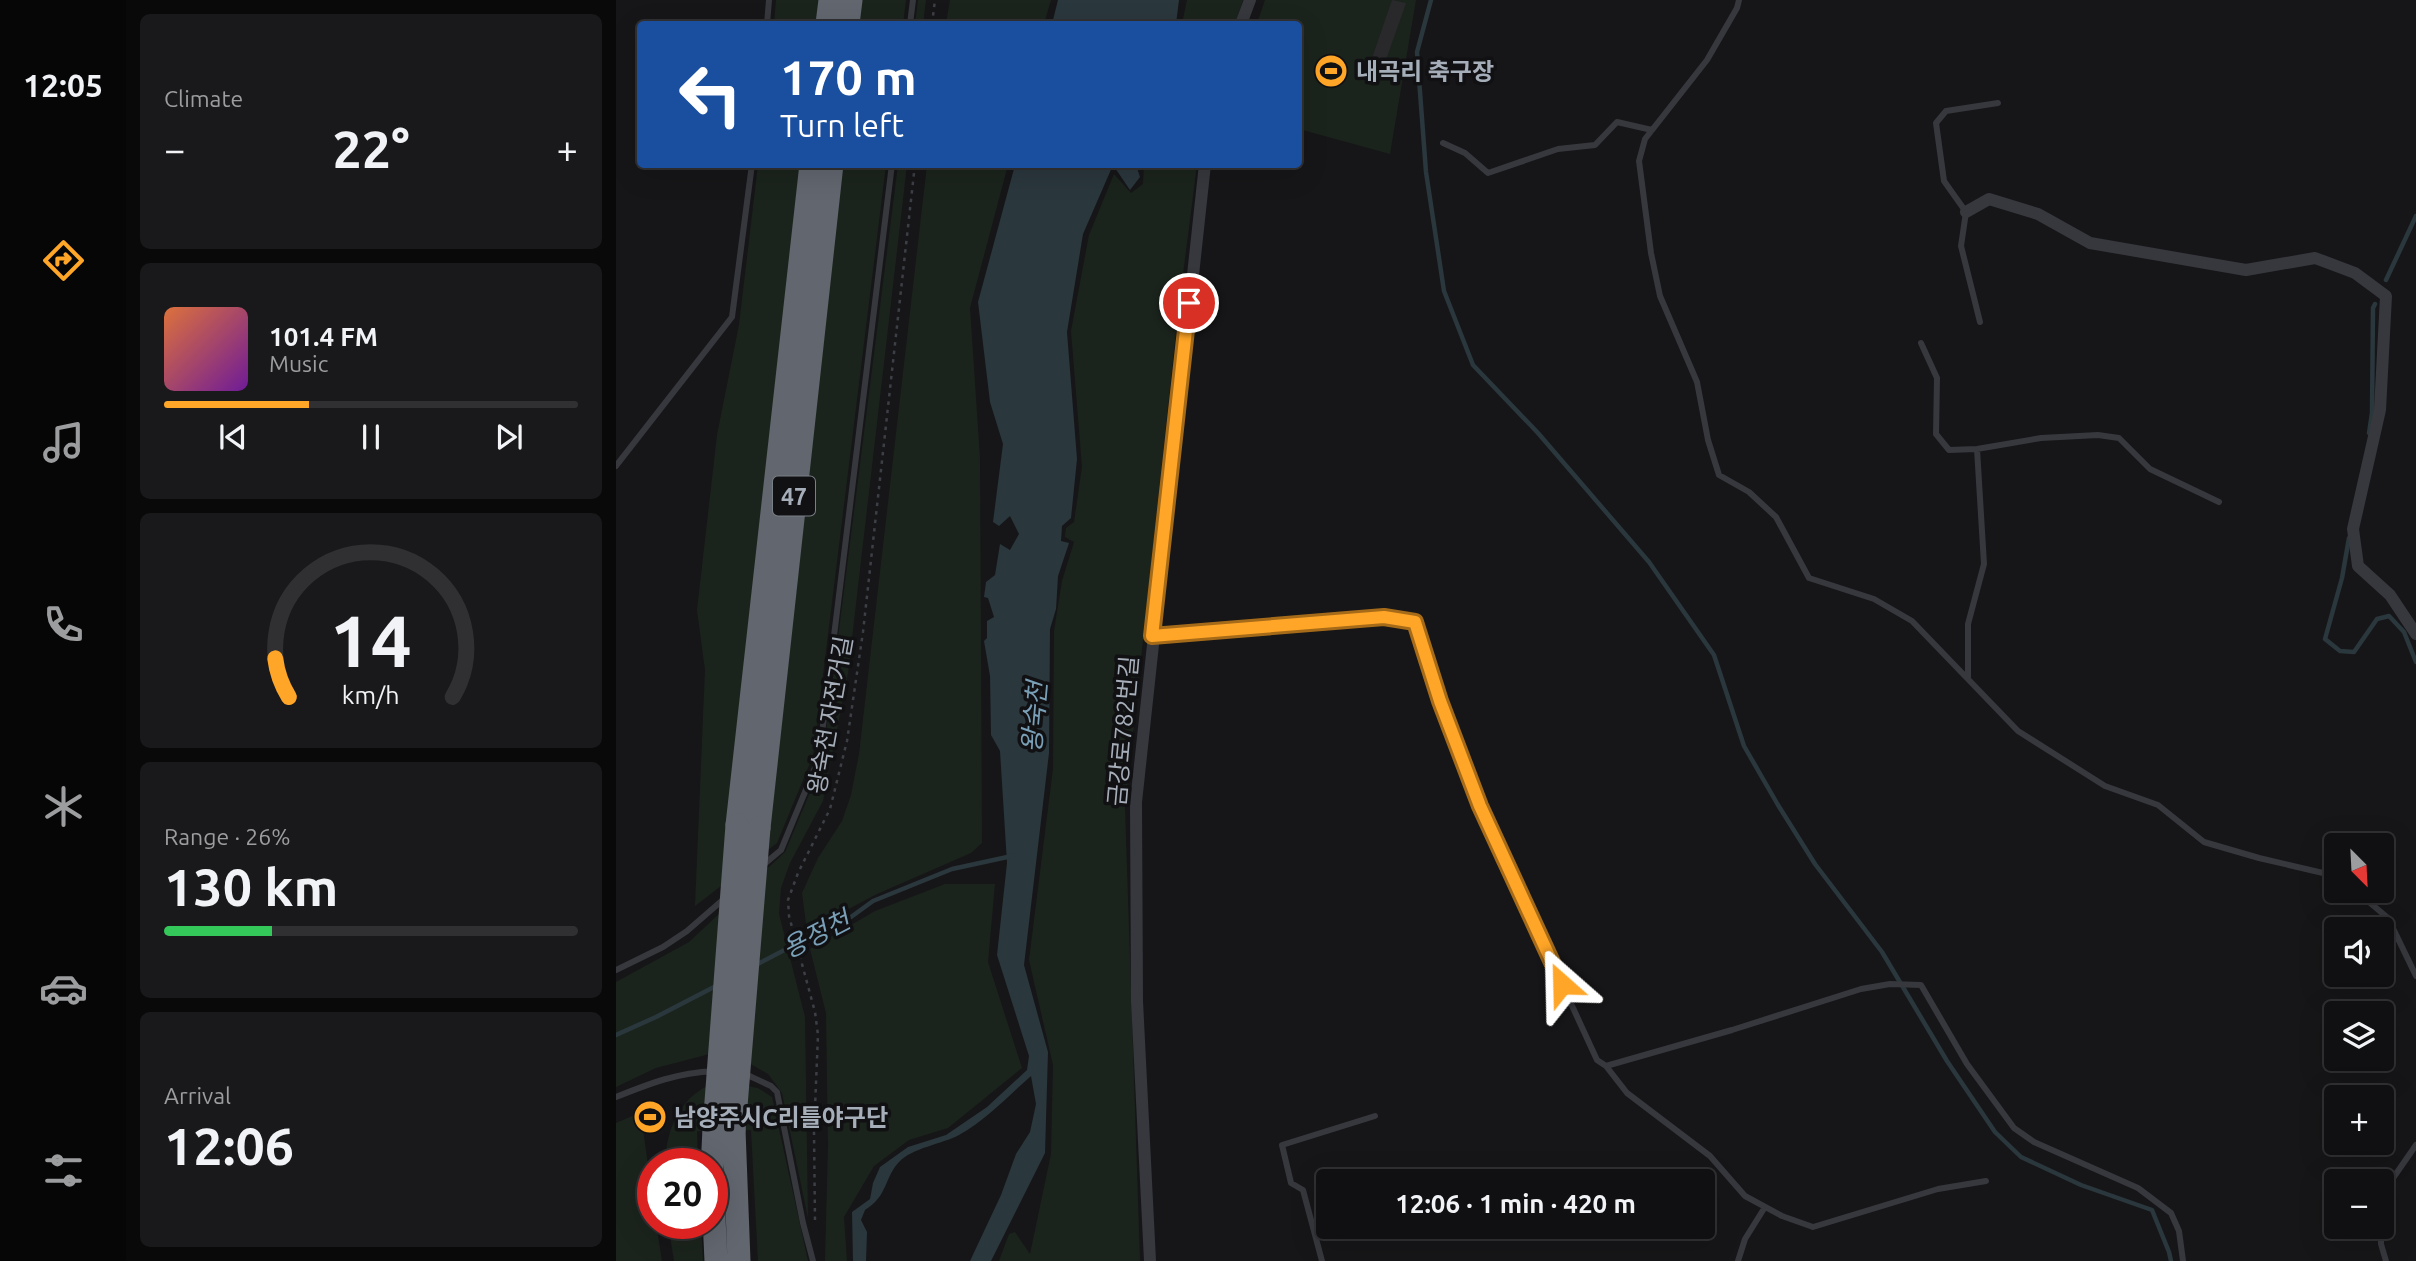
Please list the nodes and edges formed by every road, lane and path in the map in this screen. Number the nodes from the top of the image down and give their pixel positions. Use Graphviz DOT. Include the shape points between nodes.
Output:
graph roads {
  1 [pos="769,0"];
  2 [pos="830,0"];
  3 [pos="851,0"];
  4 [pos="913,0"];
  5 [pos="935,0"];
  6 [pos="1250,0"];
  7 [pos="1739,0"];
  8 [pos="766,21"];
  9 [pos="827,21"];
  10 [pos="848,21"];
  11 [pos="910,21"];
  12 [pos="932,21"];
  13 [pos="1242,21"];
  14 [pos="1998,103"];
  15 [pos="1651,130"];
  16 [pos="1443,143"];
  17 [pos="751,168"];
  18 [pos="811,168"];
  19 [pos="831,168"];
  20 [pos="892,168"];
  21 [pos="915,168"];
  22 [pos="1205,168"];
  23 [pos="1966,212"];
  24 [pos="1980,322"];
  25 [pos="1921,343"];
  26 [pos="1977,449"];
  27 [pos="616,466"];
  28 [pos="2219,502"];
  29 [pos="2416,634"];
  30 [pos="1152,636"];
  31 [pos="1968,677"];
  32 [pos="748,826"];
  33 [pos="2324,873"];
  34 [pos="750,877"];
  35 [pos="739,886"];
  36 [pos="2370,903"];
  37 [pos="616,970"];
  38 [pos="2416,976"];
  39 [pos="1606,1066"];
  40 [pos="616,1097"];
  41 [pos="1375,1116"];
  42 [pos="724,1129"];
  43 [pos="2416,1145"];
  44 [pos="719,1148"];
  45 [pos="2394,1177"];
  46 [pos="1986,1181"];
  47 [pos="1765,1207"];
  48 [pos="815,1222"];
  49 [pos="715,1239"];
  50 [pos="2381,1239"];
  51 [pos="716,1261"];
  52 [pos="739,1261"];
  53 [pos="813,1261"];
  54 [pos="1150,1261"];
  55 [pos="1322,1261"];
  56 [pos="1738,1261"];
  57 [pos="2183,1261"];
  58 [pos="2386,1261"];
  1 -- 8 [label="lane"];
  2 -- 9 [label="highway"];
  3 -- 10 [label="highway"];
  4 -- 11 [label="lane"];
  5 -- 12 [label="path"];
  6 -- 13 [label="street"];
  7 -- 15 [label="lane" via="1707,60"];
  14 -- 23 [label="lane" via="1946,111 1936,123 1944,181"];
  15 -- 16 [label="lane" via="1617,122 1595,145 1558,149 1488,173 1465,153"];
  15 -- 31 [label="lane" via="1639,161 1651,253 1660,296 1697,382 1719,475 1749,492 1776,517 1809,578 1874,599 1912,621"];
  17 -- 27 [label="lane" via="732,317"];
  18 -- 32 [label="highway, 47"];
  19 -- 32 [label="highway, 47"];
  20 -- 34 [label="lane" via="819,758 780,850"];
  21 -- 48 [label="path, 왕숙천 자전거길" via="847,741 831,809 788,900 818,1035"];
  22 -- 30 [label="street, 금강로782번길"];
  23 -- 24 [label="lane" via="1961,246"];
  23 -- 29 [label="street" via="1989,199 2038,214 2090,243 2246,270 2315,257 2355,272 2386,296 2380,410 2353,530 2358,566 2390,595"];
  25 -- 26 [label="lane" via="1937,378 1936,434 1949,450"];
  26 -- 28 [label="lane" via="2041,438 2119,438 2150,469"];
  26 -- 31 [label="lane" via="1984,564 1968,624"];
  30 -- 39 [label="lane" via="1384,617 1415,622 1480,806 1597,1060"];
  30 -- 54 [label="street, 금강로782번길" via="1136,802 1136,1001"];
  31 -- 33 [label="lane" via="2018,731 2105,786 2158,805 2204,842"];
  32 -- 42 [label="highway, 47, bridge"];
  35 -- 37 [label="lane" via="688,931"];
  36 -- 38 [label="lane" via="2388,918"];
  39 -- 47 [label="lane" via="1627,1093 1710,1156 1745,1196"];
  39 -- 57 [label="lane" via="1861,989 1921,985 1967,1064 2014,1128 2034,1142 2138,1188 2171,1213"];
  40 -- 53 [label="lane" via="659,1079 700,1072 744,1073 771,1086 777,1092"];
  41 -- 55 [label="lane" via="1282,1144 1291,1183 1304,1190"];
  42 -- 44 [label="highway, 47"];
  42 -- 52 [label="highway, 47"];
  43 -- 45 [label="lane"];
  46 -- 47 [label="lane" via="1938,1189 1813,1227"];
  47 -- 56 [label="lane" via="1745,1239"];
  49 -- 51 [label="highway, 47"];
  50 -- 58 [label="lane"];
}
